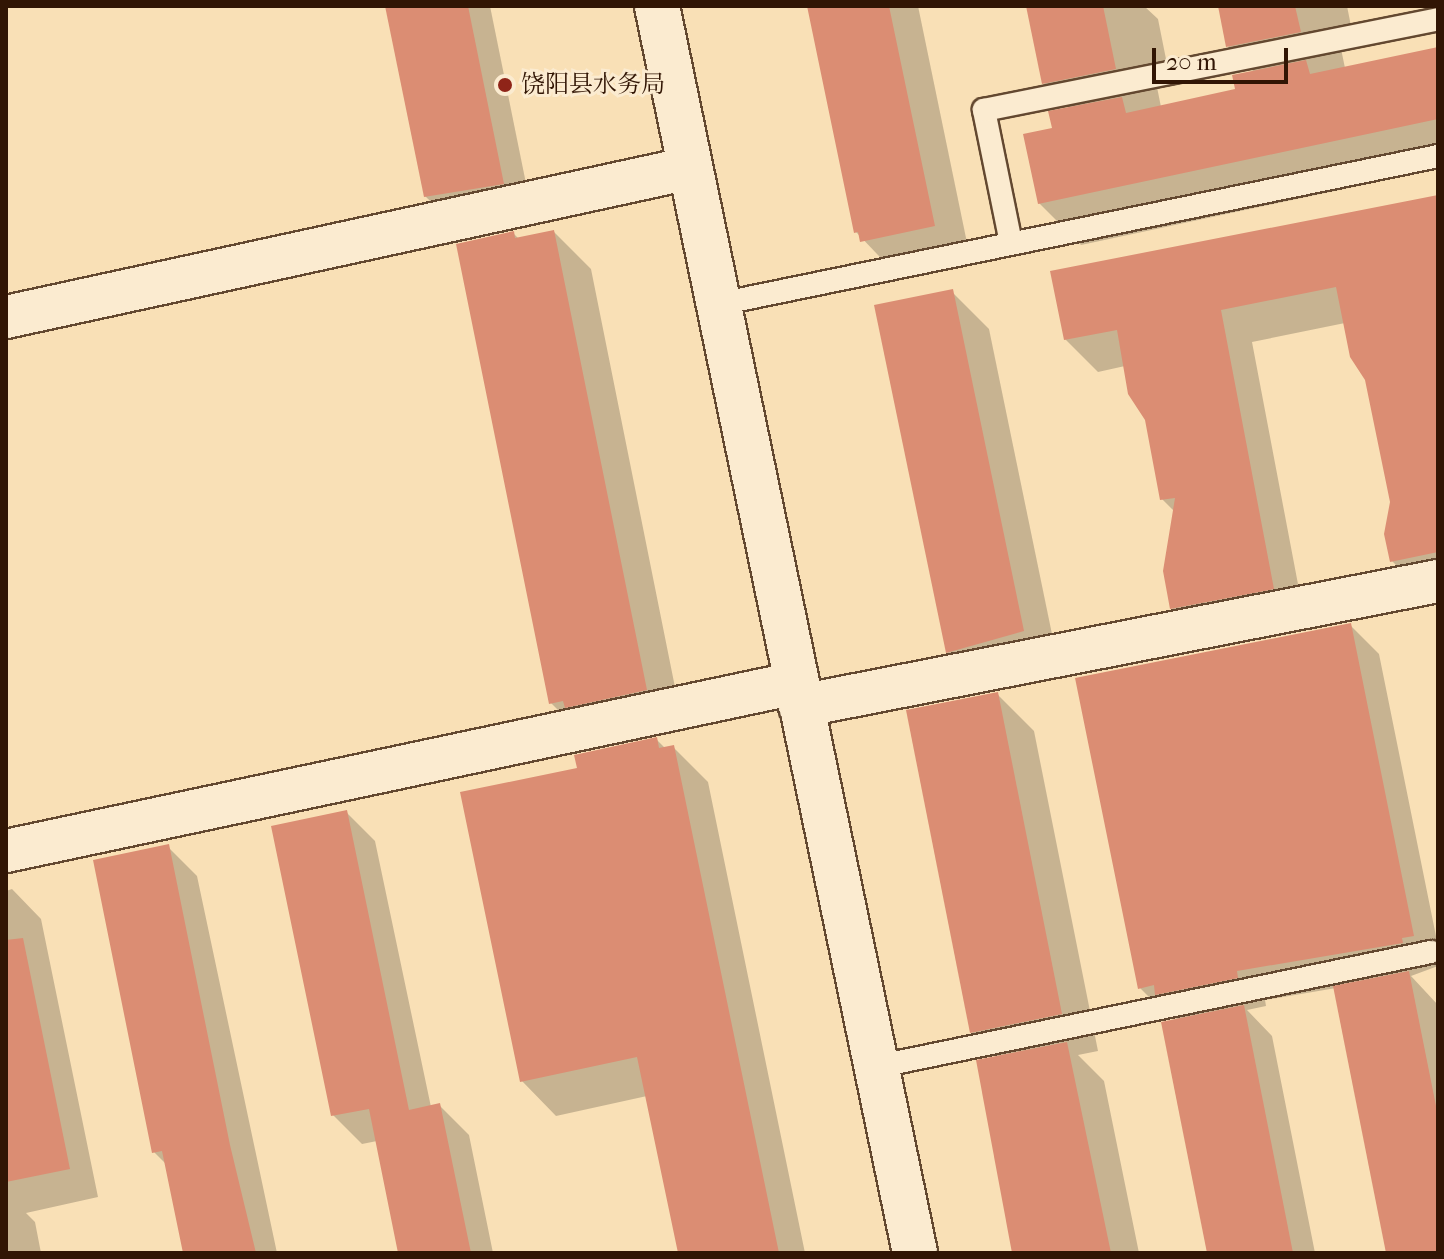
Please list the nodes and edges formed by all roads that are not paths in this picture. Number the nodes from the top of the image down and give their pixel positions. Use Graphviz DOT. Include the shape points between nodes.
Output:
graph roads {
  1 [pos="657,6"];
  2 [pos="1438,19"];
  3 [pos="1438,156"];
  4 [pos="690,168"];
  5 [pos="1011,243"];
  6 [pos="719,304"];
  7 [pos="6,317"];
  8 [pos="1438,581"];
  9 [pos="798,695"];
  10 [pos="6,851"];
  11 [pos="1431,952"];
  12 [pos="875,1067"];
  13 [pos="915,1253"];
  1 -- 4 [label="street"];
  2 -- 5 [label="lane" via="984,110"];
  3 -- 5 [label="lane"];
  4 -- 6 [label="street"];
  4 -- 7 [label="street"];
  5 -- 6 [label="lane"];
  6 -- 9 [label="street"];
  8 -- 9 [label="street"];
  9 -- 10 [label="street"];
  9 -- 12 [label="street"];
  11 -- 12 [label="lane"];
  12 -- 13 [label="street"];
}
